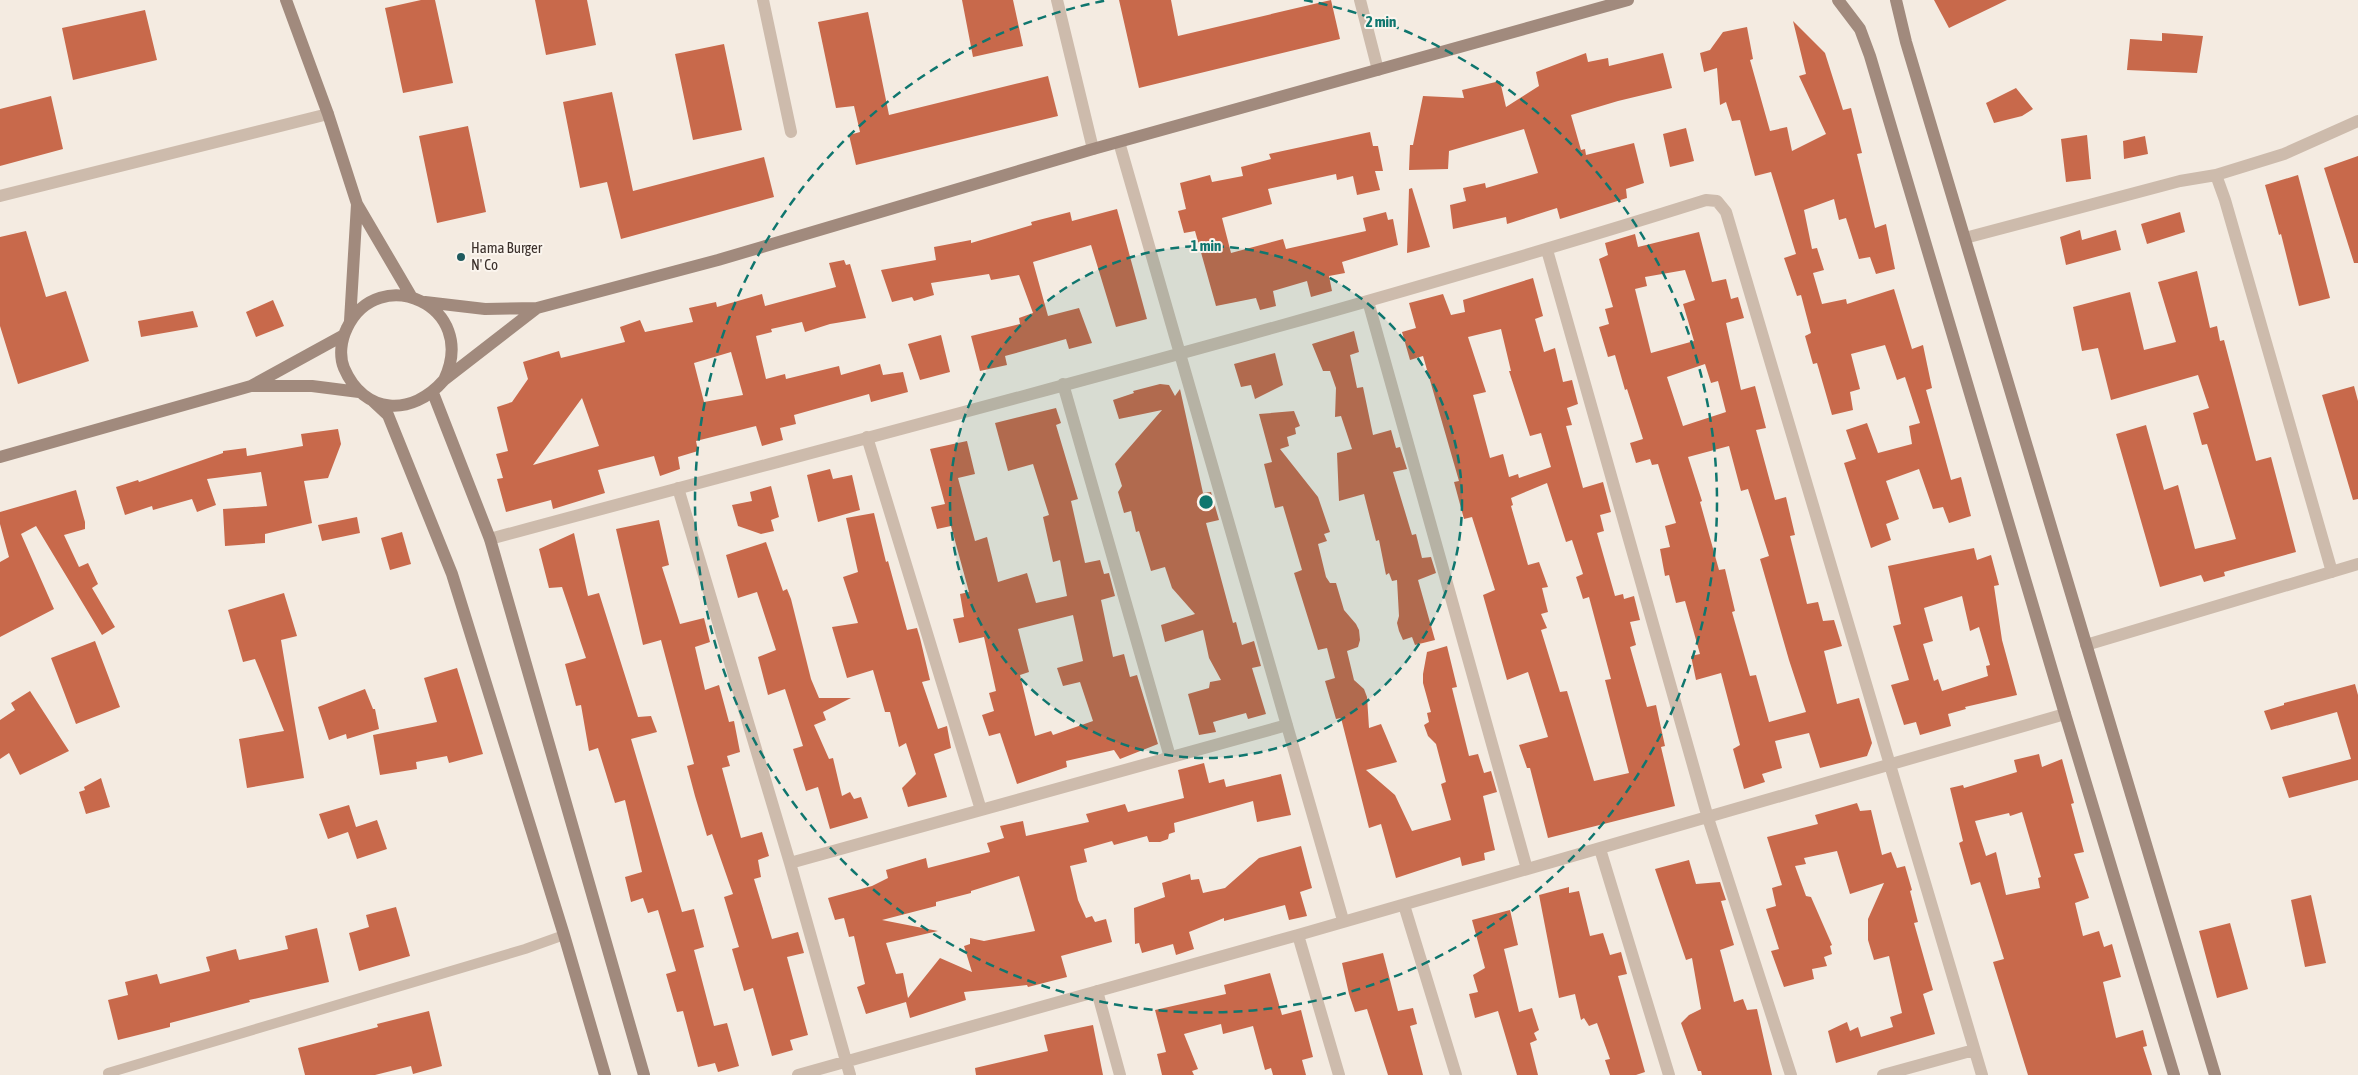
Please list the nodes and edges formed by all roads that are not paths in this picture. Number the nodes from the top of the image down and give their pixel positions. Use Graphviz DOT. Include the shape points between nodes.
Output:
graph roads {
  1 [pos="286,0"];
  2 [pos="1057,0"];
  3 [pos="1360,0"];
  4 [pos="1628,0"];
  5 [pos="1838,0"];
  6 [pos="1896,0"];
  7 [pos="766,1"];
  8 [pos="1378,70"];
  9 [pos="328,114"];
  10 [pos="2358,121"];
  11 [pos="791,132"];
  12 [pos="1119,142"];
  13 [pos="1093,149"];
  14 [pos="2216,175"];
  15 [pos="0,196"];
  16 [pos="357,204"];
  17 [pos="1965,238"];
  18 [pos="1547,250"];
  19 [pos="411,296"];
  20 [pos="1368,301"];
  21 [pos="425,302"];
  22 [pos="537,308"];
  23 [pos="350,320"];
  24 [pos="344,334"];
  25 [pos="1180,352"];
  26 [pos="444,380"];
  27 [pos="1063,384"];
  28 [pos="251,386"];
  29 [pos="360,392"];
  30 [pos="433,392"];
  31 [pos="373,401"];
  32 [pos="866,437"];
  33 [pos="0,457"];
  34 [pos="678,488"];
  35 [pos="490,539"];
  36 [pos="2358,564"];
  37 [pos="2332,572"];
  38 [pos="2086,645"];
  39 [pos="2064,714"];
  40 [pos="1287,725"];
  41 [pos="1170,758"];
  42 [pos="1890,766"];
  43 [pos="981,810"];
  44 [pos="1708,818"];
  45 [pos="1600,849"];
  46 [pos="790,862"];
  47 [pos="1527,869"];
  48 [pos="1404,905"];
  49 [pos="1343,920"];
  50 [pos="564,935"];
  51 [pos="1298,935"];
  52 [pos="1096,990"];
  53 [pos="1974,1050"];
  54 [pos="846,1062"];
  55 [pos="108,1073"];
  56 [pos="605,1075"];
  57 [pos="644,1075"];
  58 [pos="798,1075"];
  59 [pos="850,1075"];
  60 [pos="1120,1075"];
  61 [pos="1339,1075"];
  62 [pos="1456,1075"];
  63 [pos="1668,1075"];
  64 [pos="1791,1075"];
  65 [pos="1882,1075"];
  66 [pos="1982,1075"];
  67 [pos="2174,1075"];
  68 [pos="2215,1075"];
  1 -- 9 [label="street"];
  2 -- 13 [label="street"];
  3 -- 8 [label="street"];
  4 -- 8 [label="street"];
  5 -- 39 [label="street" via="1860,29 1870,56"];
  6 -- 17 [label="street"];
  7 -- 11 [label="street"];
  8 -- 12 [label="street"];
  9 -- 15 [label="street"];
  9 -- 16 [label="street"];
  10 -- 14 [label="street" via="2284,154"];
  12 -- 13 [label="street"];
  12 -- 25 [label="street"];
  13 -- 22 [label="street" via="718,260"];
  14 -- 17 [label="street" via="2180,181"];
  14 -- 37 [label="street" via="2226,200"];
  16 -- 19 [label="street"];
  16 -- 23 [label="street"];
  17 -- 38 [label="street"];
  18 -- 20 [label="street"];
  18 -- 42 [label="street" via="1706,200 1722,205"];
  18 -- 44 [label="street"];
  19 -- 21 [label="street"];
  19 -- 23 [label="street" via="376,299"];
  20 -- 25 [label="street"];
  20 -- 47 [label="street"];
  21 -- 22 [label="street" via="485,309"];
  21 -- 26 [label="street" via="446,323 451,337 453,352"];
  22 -- 26 [label="street"];
  23 -- 24 [label="street"];
  24 -- 28 [label="street"];
  24 -- 29 [label="street" via="343,365 349,380"];
  25 -- 27 [label="street"];
  25 -- 40 [label="street"];
  26 -- 30 [label="street"];
  27 -- 32 [label="street"];
  27 -- 41 [label="street"];
  28 -- 29 [label="street" via="312,386"];
  28 -- 33 [label="street"];
  29 -- 31 [label="street"];
  30 -- 31 [label="street" via="405,406"];
  30 -- 35 [label="street"];
  31 -- 50 [label="street" via="388,416 452,574"];
  32 -- 34 [label="street"];
  32 -- 43 [label="street"];
  34 -- 35 [label="street"];
  34 -- 46 [label="street"];
  35 -- 57 [label="street"];
  36 -- 37 [label="street"];
  37 -- 38 [label="street"];
  38 -- 68 [label="street"];
  39 -- 42 [label="street"];
  39 -- 67 [label="street"];
  40 -- 41 [label="street"];
  40 -- 49 [label="street"];
  41 -- 43 [label="street"];
  42 -- 44 [label="street"];
  42 -- 53 [label="street"];
  43 -- 46 [label="street"];
  44 -- 45 [label="street"];
  44 -- 64 [label="street"];
  45 -- 47 [label="street"];
  45 -- 63 [label="street"];
  46 -- 54 [label="street"];
  47 -- 48 [label="street"];
  48 -- 49 [label="street"];
  48 -- 62 [label="street"];
  49 -- 51 [label="street"];
  50 -- 55 [label="lane"];
  50 -- 56 [label="street"];
  51 -- 52 [label="street"];
  51 -- 61 [label="street"];
  52 -- 54 [label="street"];
  52 -- 60 [label="street"];
  53 -- 65 [label="street"];
  53 -- 66 [label="street"];
  54 -- 58 [label="street"];
  54 -- 59 [label="street"];
}
